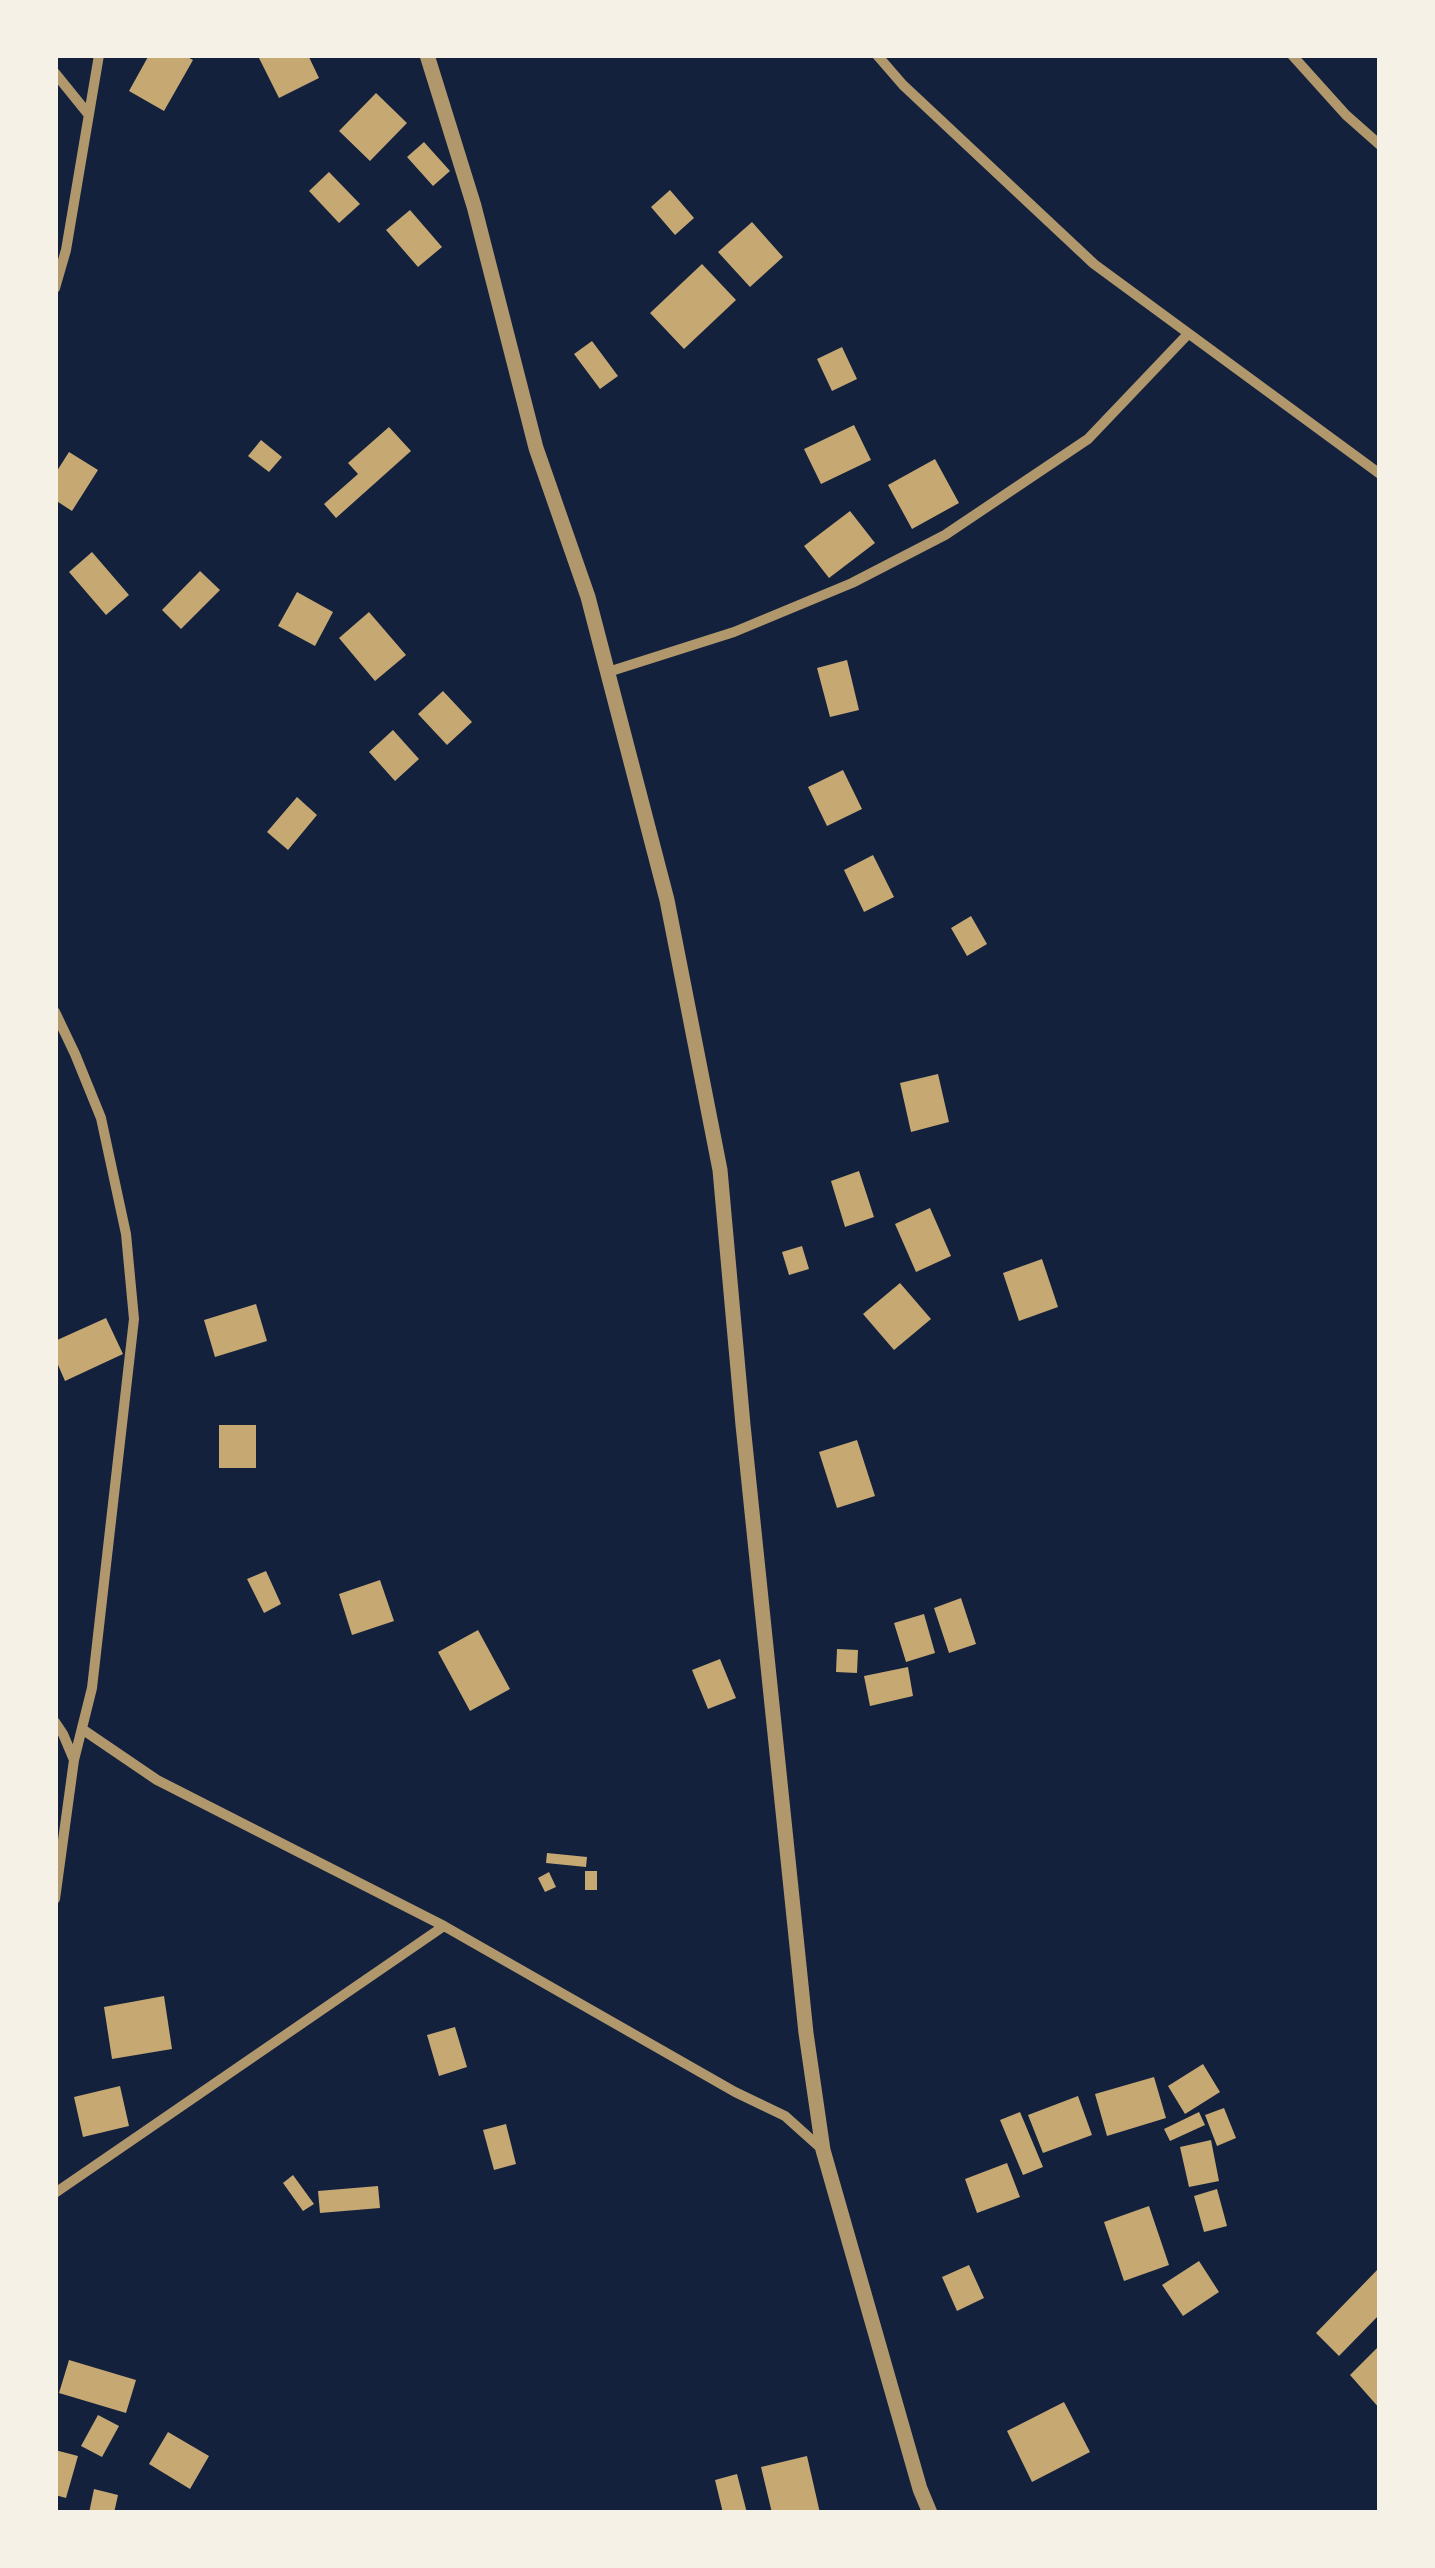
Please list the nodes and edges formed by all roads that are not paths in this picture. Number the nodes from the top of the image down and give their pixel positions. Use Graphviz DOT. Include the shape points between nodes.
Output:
graph roads {
  1 [pos="99,55"];
  2 [pos="427,55"];
  3 [pos="876,55"];
  4 [pos="1292,55"];
  5 [pos="55,73"];
  6 [pos="89,115"];
  7 [pos="1380,145"];
  8 [pos="55,288"];
  9 [pos="1188,334"];
  10 [pos="1380,474"];
  11 [pos="608,672"];
  12 [pos="55,1012"];
  13 [pos="55,1722"];
  14 [pos="82,1729"];
  15 [pos="74,1760"];
  16 [pos="55,1899"];
  17 [pos="444,1926"];
  18 [pos="823,2150"];
  19 [pos="55,2192"];
  20 [pos="930,2513"];
  1 -- 6 [label="street"];
  2 -- 11 [label="street" via="536,448"];
  3 -- 9 [label="street" via="1094,264"];
  4 -- 7 [label="street"];
  5 -- 6 [label="street"];
  6 -- 8 [label="street"];
  9 -- 10 [label="street"];
  9 -- 11 [label="street" via="1088,439 945,535 734,632"];
  11 -- 18 [label="street" via="667,900 720,1170"];
  12 -- 14 [label="street" via="101,1118 126,1234 134,1319"];
  13 -- 15 [label="street"];
  14 -- 15 [label="street"];
  14 -- 17 [label="street" via="157,1780"];
  15 -- 16 [label="street"];
  17 -- 18 [label="street" via="784,2116"];
  17 -- 19 [label="street"];
  18 -- 20 [label="street"];
}
